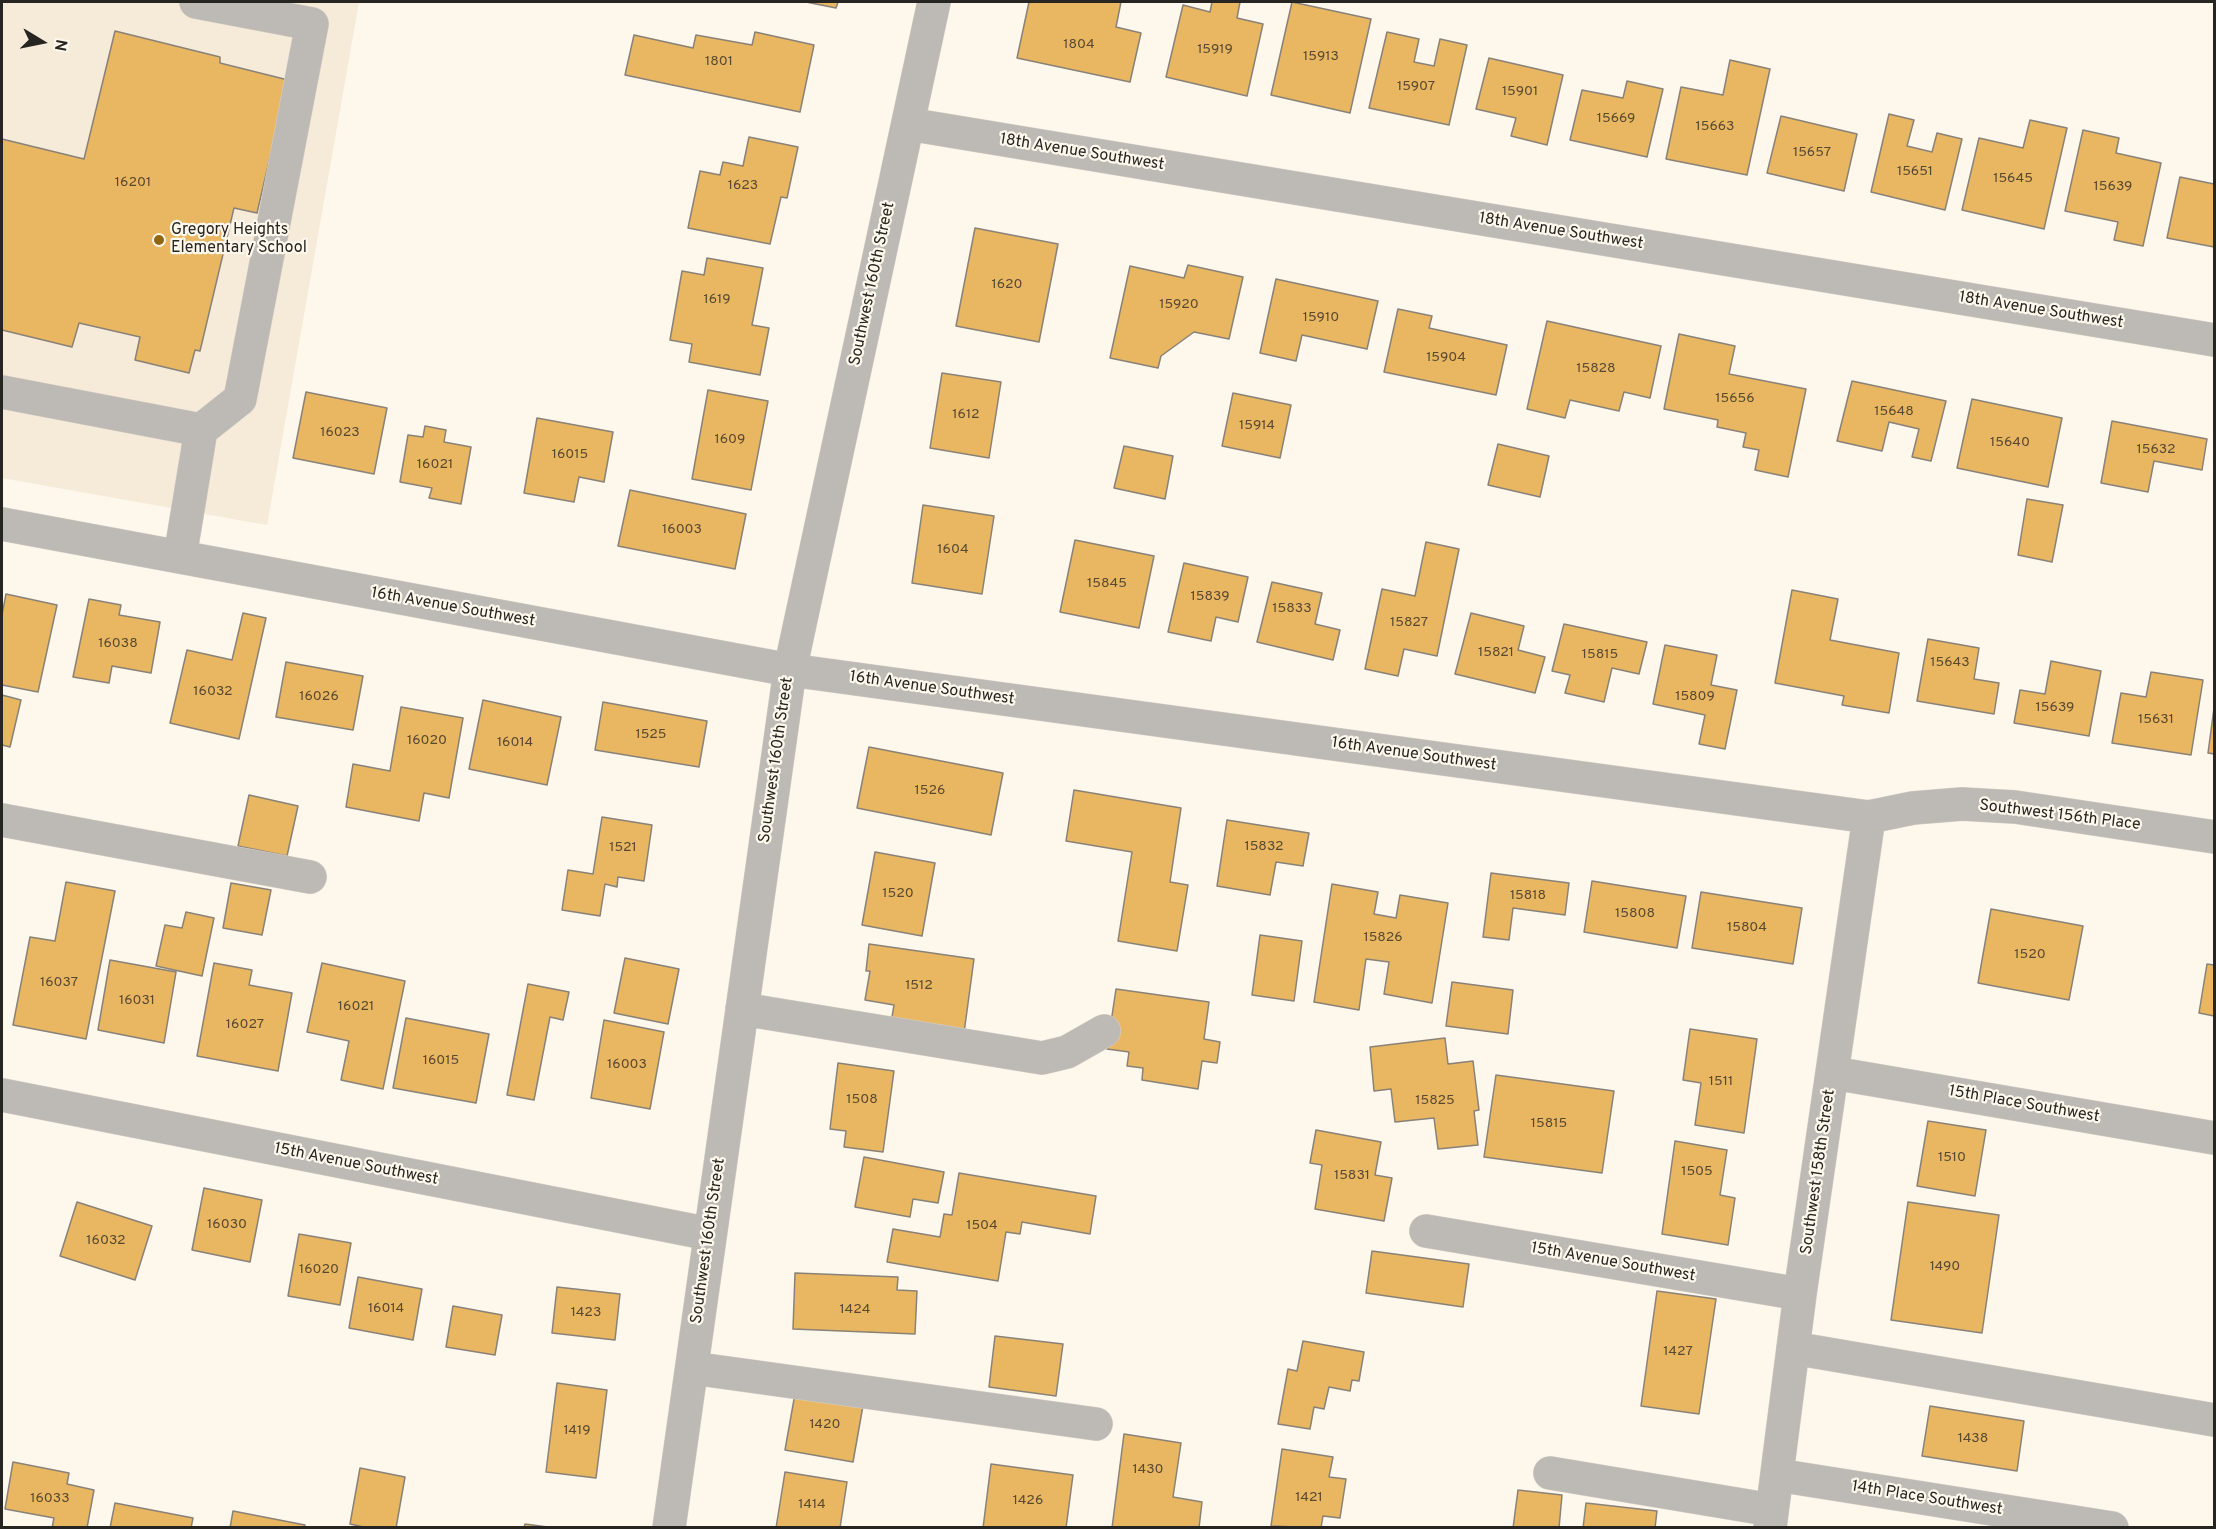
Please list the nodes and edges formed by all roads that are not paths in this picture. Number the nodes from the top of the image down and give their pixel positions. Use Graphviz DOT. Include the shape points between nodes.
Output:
graph roads {
  1 [pos="196,2"];
  2 [pos="934,2"];
  3 [pos="315,13"];
  4 [pos="908,124"];
  5 [pos="2214,340"];
  6 [pos="2,392"];
  7 [pos="201,430"];
  8 [pos="2,524"];
  9 [pos="180,557"];
  10 [pos="790,670"];
  11 [pos="1869,816"];
  12 [pos="2,820"];
  13 [pos="2214,837"];
  14 [pos="310,877"];
  15 [pos="742,1010"];
  16 [pos="1104,1031"];
  17 [pos="1833,1073"];
  18 [pos="2,1095"];
  19 [pos="2214,1138"];
  20 [pos="1426,1231"];
  21 [pos="710,1234"];
  22 [pos="1800,1294"];
  23 [pos="1793,1348"];
  24 [pos="692,1368"];
  25 [pos="2214,1420"];
  26 [pos="1096,1424"];
  27 [pos="1550,1473"];
  28 [pos="1777,1476"];
  29 [pos="1771,1519"];
  30 [pos="669,1527"];
  31 [pos="2112,1527"];
  1 -- 3 [label="street"];
  2 -- 4 [label="street, Southwest 160th Street"];
  3 -- 7 [label="street" via="240,399"];
  4 -- 5 [label="street, 18th Avenue Southwest"];
  4 -- 10 [label="street, Southwest 160th Street"];
  6 -- 7 [label="street"];
  7 -- 9 [label="street"];
  8 -- 9 [label="street, 16th Avenue Southwest"];
  9 -- 10 [label="street, 16th Avenue Southwest"];
  10 -- 11 [label="street, 16th Avenue Southwest"];
  10 -- 15 [label="street, Southwest 160th Street"];
  11 -- 13 [label="street, Southwest 156th Place" via="1962,804 2026,809"];
  11 -- 17 [label="street, Southwest 158th Street"];
  12 -- 14 [label="street"];
  15 -- 16 [label="street" via="1042,1058 1067,1052"];
  15 -- 21 [label="street, Southwest 160th Street"];
  17 -- 19 [label="street, 15th Place Southwest"];
  17 -- 22 [label="street, Southwest 158th Street"];
  18 -- 21 [label="street, 15th Avenue Southwest"];
  20 -- 22 [label="street, 15th Avenue Southwest"];
  21 -- 24 [label="street, Southwest 160th Street"];
  22 -- 23 [label="street, Southwest 158th Street"];
  23 -- 25 [label="street"];
  23 -- 28 [label="street, Southwest 158th Street"];
  24 -- 26 [label="street"];
  24 -- 30 [label="street, Southwest 160th Street"];
  27 -- 29 [label="street"];
  28 -- 29 [label="street, Southwest 158th Street"];
  28 -- 31 [label="street, 14th Place Southwest"];
}
